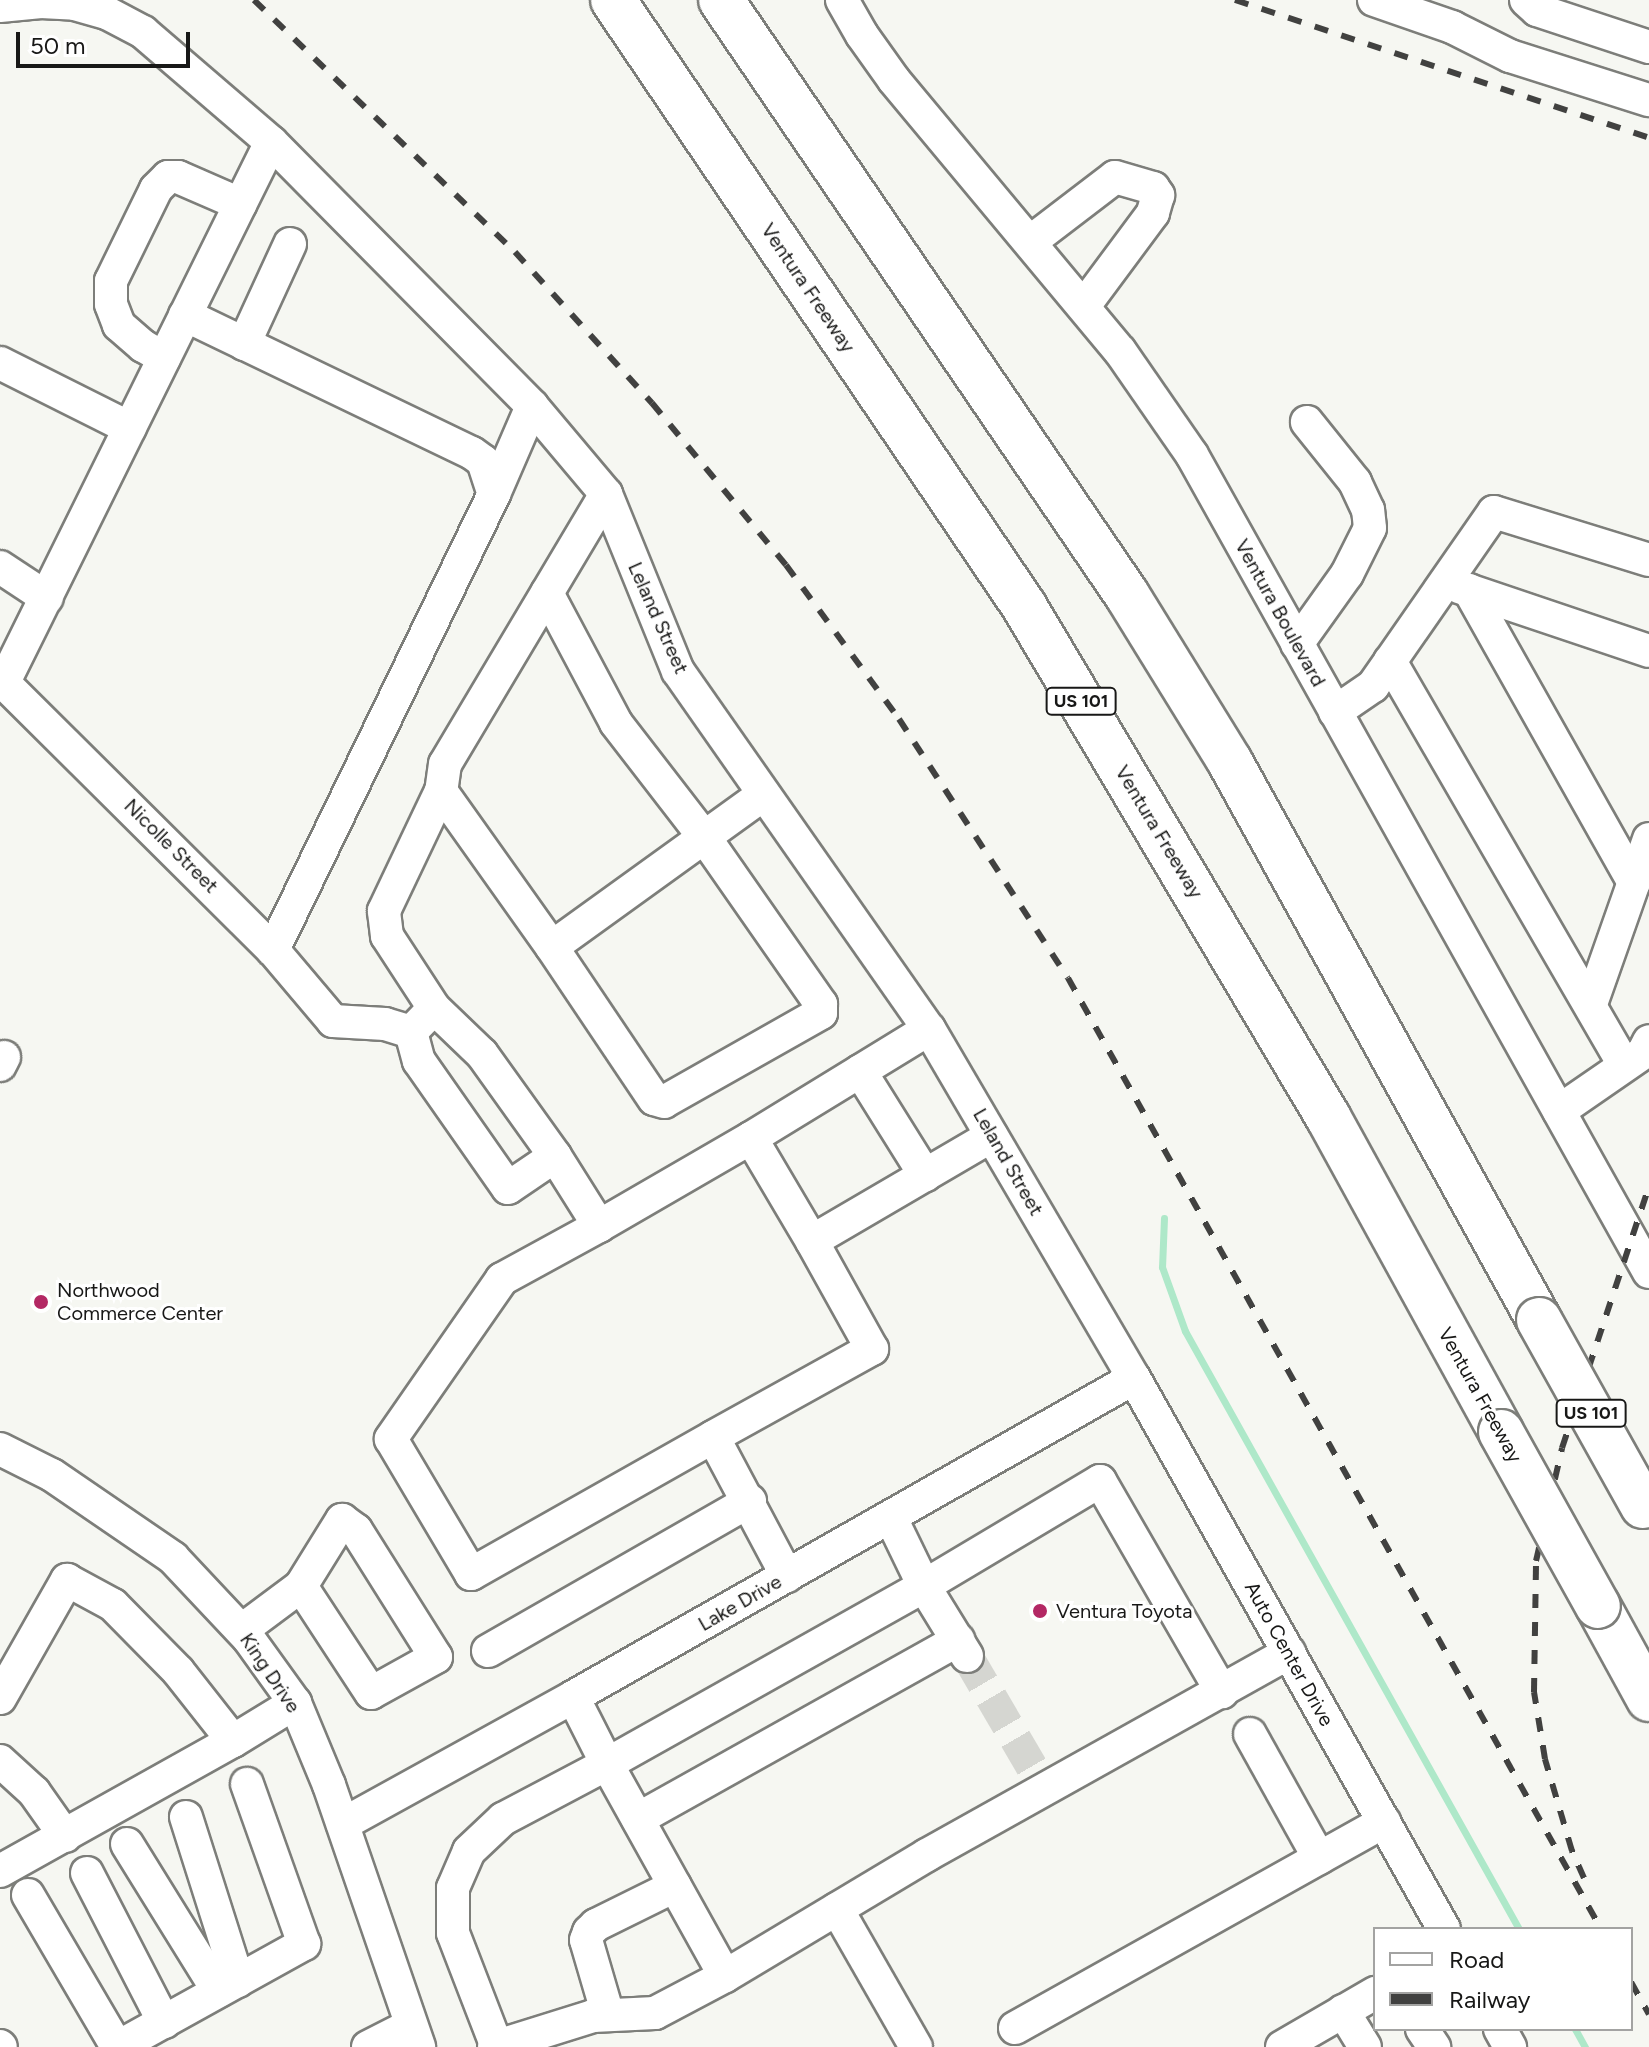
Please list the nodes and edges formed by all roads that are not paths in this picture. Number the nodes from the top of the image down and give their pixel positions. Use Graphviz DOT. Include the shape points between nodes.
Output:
graph roads {
  1 [pos="613,0"];
  2 [pos="721,0"];
  3 [pos="842,0"];
  4 [pos="1374,0"];
  5 [pos="1526,0"];
  6 [pos="41,2"];
  7 [pos="0,6"];
  8 [pos="1649,47"];
  9 [pos="1649,100"];
  10 [pos="271,142"];
  11 [pos="240,204"];
  12 [pos="1030,242"];
  13 [pos="290,244"];
  14 [pos="1084,306"];
  15 [pos="185,315"];
  16 [pos="244,344"];
  17 [pos="164,358"];
  18 [pos="0,363"];
  19 [pos="532,406"];
  20 [pos="1307,422"];
  21 [pos="130,428"];
  22 [pos="494,494"];
  23 [pos="606,494"];
  24 [pos="1649,560"];
  25 [pos="0,567"];
  26 [pos="1457,586"];
  27 [pos="547,593"];
  28 [pos="47,598"];
  29 [pos="1297,644"];
  30 [pos="1649,651"];
  31 [pos="1390,661"];
  32 [pos="2,681"];
  33 [pos="1335,712"];
  34 [pos="441,791"];
  35 [pos="764,794"];
  36 [pos="705,838"];
  37 [pos="1649,839"];
  38 [pos="1634,883"];
  39 [pos="552,947"];
  40 [pos="273,950"];
  41 [pos="1591,1004"];
  42 [pos="434,1008"];
  43 [pos="929,1029"];
  44 [pos="411,1032"];
  45 [pos="1649,1041"];
  46 [pos="1624,1065"];
  47 [pos="860,1071"];
  48 [pos="1559,1111"];
  49 [pos="992,1136"];
  50 [pos="751,1138"];
  51 [pos="555,1156"];
  52 [pos="925,1175"];
  53 [pos="599,1226"];
  54 [pos="812,1241"];
  55 [pos="1649,1272"];
  56 [pos="1134,1378"];
  57 [pos="713,1437"];
  58 [pos="0,1449"];
  59 [pos="750,1501"];
  60 [pos="1646,1511"];
  61 [pos="891,1518"];
  62 [pos="787,1576"];
  63 [pos="301,1586"];
  64 [pos="924,1586"];
  65 [pos="242,1630"];
  66 [pos="488,1651"];
  67 [pos="1289,1653"];
  68 [pos="1222,1692"];
  69 [pos="573,1697"];
  70 [pos="0,1698"];
  71 [pos="1649,1699"];
  72 [pos="295,1703"];
  73 [pos="1250,1734"];
  74 [pos="233,1741"];
  75 [pos="0,1761"];
  76 [pos="607,1764"];
  77 [pos="247,1784"];
  78 [pos="186,1817"];
  79 [pos="638,1819"];
  80 [pos="1384,1822"];
  81 [pos="343,1824"];
  82 [pos="65,1836"];
  83 [pos="127,1844"];
  84 [pos="1319,1858"];
  85 [pos="0,1871"];
  86 [pos="87,1873"];
  87 [pos="675,1886"];
  88 [pos="28,1895"];
  89 [pos="837,1909"];
  90 [pos="1443,1927"];
  91 [pos="725,1976"];
  92 [pos="228,1986"];
  93 [pos="1373,1994"];
  94 [pos="1343,2011"];
  95 [pos="608,2015"];
  96 [pos="164,2022"];
  97 [pos="1015,2028"];
  98 [pos="415,2036"];
  99 [pos="117,2047"];
  100 [pos="368,2047"];
  101 [pos="496,2047"];
  102 [pos="916,2047"];
  103 [pos="1282,2047"];
  104 [pos="1365,2047"];
  1 -- 71 [label="highway, Ventura Freeway / US 101, bridge" via="1024,606 1328,1117"];
  2 -- 60 [label="highway, US 101, bridge" via="1158,646 1230,762"];
  3 -- 12 [label="street, Ventura Boulevard" via="894,80"];
  4 -- 9 [label="street" via="1452,27 1510,56"];
  5 -- 8 [label="street" via="1537,10"];
  6 -- 7 [label="street, Leland Street"];
  6 -- 10 [label="street, Leland Street" via="107,13 143,32"];
  10 -- 11 [label="street"];
  10 -- 19 [label="street, Leland Street"];
  11 -- 15 [label="street"];
  11 -- 17 [label="street" via="178,177 168,177 156,189 111,281 111,304 119,325"];
  12 -- 14 [label="street, Ventura Boulevard"];
  12 -- 14 [label="street" via="1115,177 1153,188 1158,195 1153,213"];
  13 -- 16 [label="street"];
  14 -- 29 [label="street, Ventura Boulevard" via="1192,455"];
  15 -- 16 [label="street"];
  15 -- 17 [label="street"];
  16 -- 22 [label="street" via="472,453 483,461"];
  17 -- 21 [label="street"];
  18 -- 21 [label="street"];
  19 -- 22 [label="street"];
  19 -- 23 [label="street, Leland Street"];
  20 -- 29 [label="street" via="1355,482 1370,528 1347,574"];
  21 -- 28 [label="street"];
  22 -- 40 [label="street"];
  23 -- 27 [label="street"];
  23 -- 35 [label="street, Leland Street" via="678,671"];
  24 -- 26 [label="street" via="1494,512"];
  25 -- 28 [label="street"];
  26 -- 30 [label="street"];
  26 -- 31 [label="street"];
  26 -- 38 [label="street"];
  27 -- 34 [label="street" via="445,764"];
  27 -- 36 [label="street" via="616,723"];
  28 -- 32 [label="street"];
  29 -- 33 [label="street, Ventura Boulevard"];
  31 -- 33 [label="street" via="1373,686"];
  31 -- 41 [label="street"];
  32 -- 40 [label="street, Nicolle Street"];
  33 -- 48 [label="street, Ventura Boulevard"];
  34 -- 39 [label="street"];
  34 -- 42 [label="street" via="384,911 387,936"];
  35 -- 36 [label="street"];
  35 -- 43 [label="street, Leland Street"];
  36 -- 39 [label="street"];
  36 -- 39 [label="street" via="821,1004 813,1021 664,1102 654,1099"];
  37 -- 38 [label="street"];
  38 -- 41 [label="street"];
  40 -- 44 [label="street, Nicolle Street" via="333,1021 385,1024"];
  41 -- 46 [label="street"];
  42 -- 44 [label="street"];
  42 -- 51 [label="street" via="482,1054"];
  43 -- 47 [label="street"];
  43 -- 49 [label="street, Leland Street"];
  44 -- 51 [label="street" via="419,1061 508,1188"];
  45 -- 46 [label="street" via="1643,1053"];
  46 -- 48 [label="street"];
  47 -- 50 [label="street"];
  47 -- 52 [label="street"];
  48 -- 55 [label="street, Ventura Boulevard"];
  49 -- 52 [label="street"];
  49 -- 56 [label="street, Leland Street"];
  50 -- 53 [label="street"];
  50 -- 54 [label="street"];
  51 -- 53 [label="street"];
  52 -- 54 [label="street"];
  53 -- 57 [label="street" via="502,1279 391,1439 471,1574"];
  54 -- 57 [label="street" via="872,1349"];
  56 -- 61 [label="street, Lake Drive"];
  56 -- 67 [label="street, Auto Center Drive"];
  57 -- 59 [label="street"];
  58 -- 65 [label="street, King Drive" via="52,1475 173,1558"];
  59 -- 62 [label="street"];
  59 -- 66 [label="street"];
  61 -- 62 [label="street, Lake Drive"];
  61 -- 64 [label="street"];
  62 -- 69 [label="street, Lake Drive"];
  63 -- 63 [label="street" via="342,1520 356,1530 436,1657 371,1693"];
  63 -- 65 [label="street"];
  64 -- 68 [label="street" via="1100,1481"];
  64 -- 76 [label="street"];
  64 -- 79 [label="street" via="962,1648"];
  65 -- 72 [label="street, King Drive"];
  67 -- 68 [label="street"];
  67 -- 80 [label="street, Auto Center Drive"];
  68 -- 89 [label="street" via="1039,1780 1015,1808"];
  69 -- 76 [label="street"];
  69 -- 81 [label="street, Lake Drive"];
  70 -- 74 [label="street" via="67,1580 113,1605 178,1671"];
  72 -- 74 [label="street"];
  72 -- 81 [label="street, King Drive"];
  73 -- 84 [label="street"];
  74 -- 82 [label="street"];
  75 -- 82 [label="street" via="34,1792"];
  76 -- 79 [label="street"];
  76 -- 101 [label="street" via="503,1819 469,1851 453,1888 453,1933"];
  77 -- 92 [label="street" via="304,1944"];
  78 -- 92 [label="street"];
  79 -- 87 [label="street"];
  80 -- 84 [label="street"];
  80 -- 90 [label="street, Auto Center Drive"];
  81 -- 98 [label="street, King Drive"];
  82 -- 85 [label="street"];
  83 -- 92 [label="street"];
  84 -- 97 [label="street"];
  86 -- 96 [label="street"];
  87 -- 91 [label="street"];
  87 -- 95 [label="street" via="589,1932 586,1940"];
  88 -- 99 [label="street"];
  89 -- 91 [label="street"];
  89 -- 102 [label="street"];
  91 -- 95 [label="street" via="655,2013"];
  92 -- 96 [label="street"];
  93 -- 94 [label="street"];
  94 -- 103 [label="street"];
  94 -- 104 [label="street"];
  95 -- 101 [label="street"];
  96 -- 99 [label="street"];
  98 -- 100 [label="street"];
}
